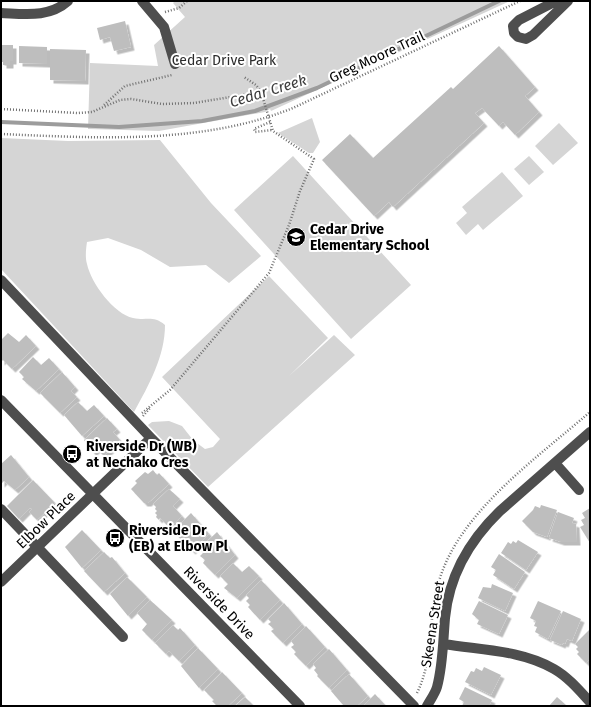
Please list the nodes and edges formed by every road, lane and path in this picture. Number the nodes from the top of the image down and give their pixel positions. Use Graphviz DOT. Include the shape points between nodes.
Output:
graph roads {
  1 [pos="68,1"];
  2 [pos="142,1"];
  3 [pos="187,1"];
  4 [pos="520,1"];
  5 [pos="556,1"];
  6 [pos="568,1"];
  7 [pos="1,13"];
  8 [pos="157,18"];
  9 [pos="176,69"];
  10 [pos="244,77"];
  11 [pos="261,93"];
  12 [pos="103,107"];
  13 [pos="1,109"];
  14 [pos="268,118"];
  15 [pos="270,122"];
  16 [pos="272,130"];
  17 [pos="1,134"];
  18 [pos="1,280"];
  19 [pos="1,400"];
  20 [pos="151,406"];
  21 [pos="147,411"];
  22 [pos="134,420"];
  23 [pos="590,432"];
  24 [pos="151,438"];
  25 [pos="555,463"];
  26 [pos="579,490"];
  27 [pos="92,494"];
  28 [pos="1,509"];
  29 [pos="38,547"];
  30 [pos="1,582"];
  31 [pos="123,637"];
  32 [pos="444,644"];
  33 [pos="590,702"];
  34 [pos="300,706"];
  35 [pos="414,706"];
  36 [pos="427,706"];
  1 -- 7 [label="street" via="55,10 41,14"];
  2 -- 8 [label="street"];
  3 -- 8 [label="path" via="179,8 165,11"];
  4 -- 14 [label="path, Greg Moore Trail"];
  5 -- 6 [label="street" via="519,20 513,26 514,33 526,39"];
  8 -- 9 [label="street" via="167,33"];
  9 -- 12 [label="path" via="125,86"];
  10 -- 11 [label="path" via="256,85"];
  11 -- 12 [label="path" via="194,103 162,104 131,99 120,100"];
  11 -- 14 [label="path"];
  12 -- 13 [label="path" via="78,114"];
  14 -- 15 [label="path"];
  14 -- 17 [label="path, Greg Moore Trail" via="207,132 173,135 126,137"];
  15 -- 16 [label="path"];
  15 -- 16 [label="path" via="254,129 255,132"];
  16 -- 20 [label="path" via="314,159 278,254 264,278 170,390"];
  18 -- 22 [label="street"];
  19 -- 27 [label="street, Riverside Drive"];
  20 -- 21 [label="path"];
  20 -- 22 [label="path"];
  22 -- 24 [label="street"];
  23 -- 25 [label="street, Skeena Street"];
  24 -- 27 [label="street, Elbow Place"];
  24 -- 35 [label="street"];
  25 -- 26 [label="street"];
  25 -- 32 [label="street, Skeena Street" via="488,523 470,546 454,577 449,594"];
  27 -- 29 [label="street, Elbow Place"];
  27 -- 34 [label="street, Riverside Drive"];
  28 -- 29 [label="street"];
  29 -- 30 [label="street, Elbow Place"];
  29 -- 31 [label="street"];
  32 -- 33 [label="street" via="523,656 539,662 554,669 571,682"];
  32 -- 36 [label="street, Skeena Street" via="436,688"];
}
